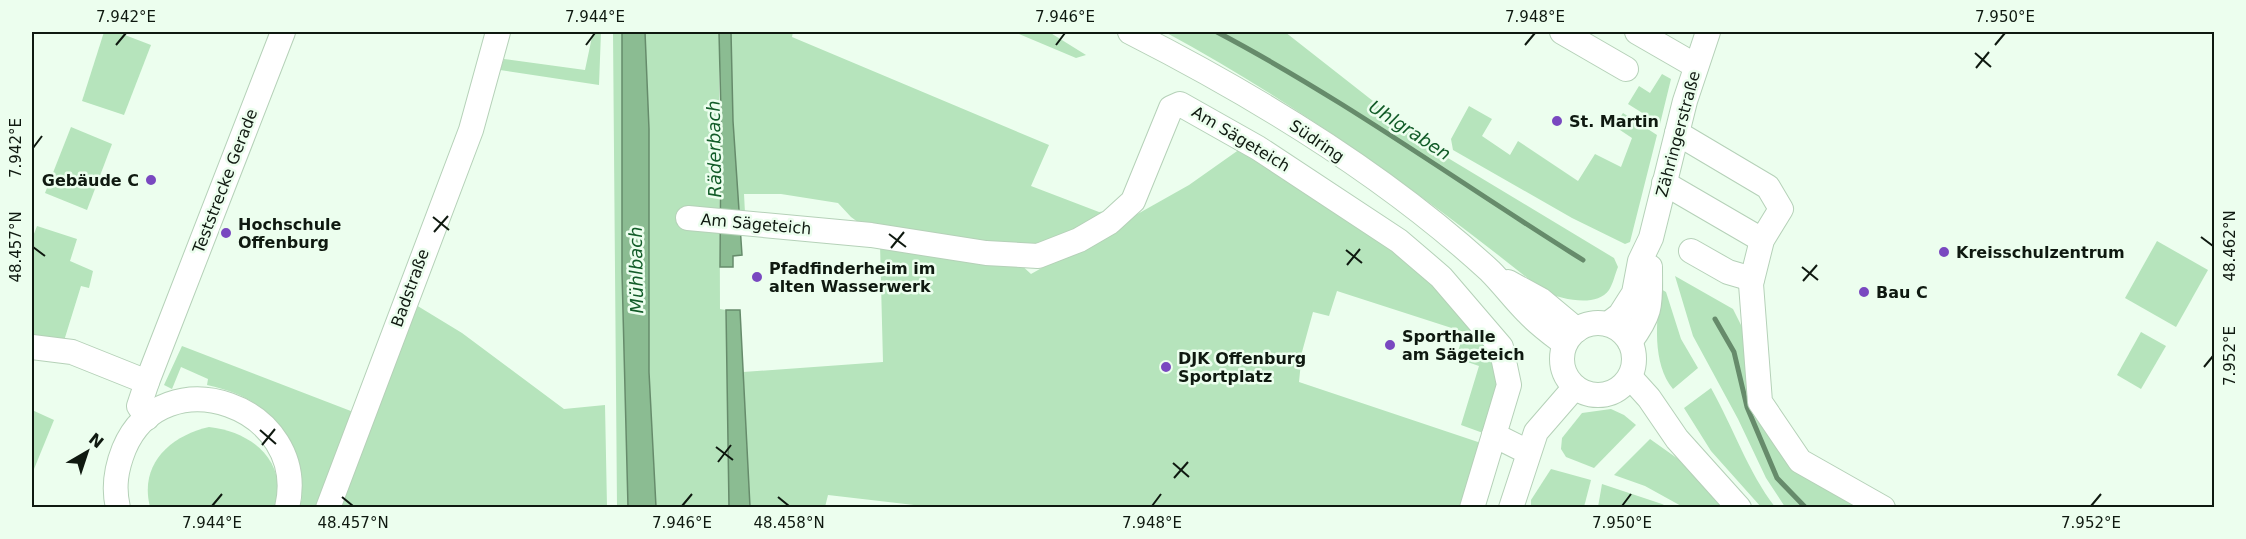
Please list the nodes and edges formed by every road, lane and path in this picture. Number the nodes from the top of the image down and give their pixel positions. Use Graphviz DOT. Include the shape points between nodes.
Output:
graph roads {
  1 [pos="283,32"];
  2 [pos="498,32"];
  3 [pos="1130,32"];
  4 [pos="1562,32"];
  5 [pos="1637,32"];
  6 [pos="1708,32"];
  7 [pos="1696,66"];
  8 [pos="1626,69"];
  9 [pos="1677,133"];
  10 [pos="1664,183"];
  11 [pos="688,218"];
  12 [pos="1651,237"];
  13 [pos="1762,240"];
  14 [pos="1691,251"];
  15 [pos="1752,279"];
  16 [pos="1608,324"];
  17 [pos="1571,337"];
  18 [pos="1630,342"];
  19 [pos="32,347"];
  20 [pos="147,382"];
  21 [pos="1624,383"];
  22 [pos="1575,387"];
  23 [pos="143,412"];
  24 [pos="1494,435"];
  25 [pos="1528,452"];
  26 [pos="118,507"];
  27 [pos="287,507"];
  28 [pos="328,507"];
  29 [pos="1472,507"];
  30 [pos="1511,507"];
  31 [pos="1739,507"];
  32 [pos="1883,507"];
  1 -- 20 [label="street, Teststrecke Gerade" via="177,334"];
  2 -- 28 [label="street, Badstraße" via="471,130"];
  3 -- 17 [label="street, Südring" via="1219,77 1325,144 1490,272 1541,300"];
  4 -- 8 [label="street"];
  5 -- 7 [label="street"];
  6 -- 7 [label="street, Zähringerstraße"];
  7 -- 9 [label="street, Zähringerstraße"];
  9 -- 10 [label="street, Zähringerstraße"];
  9 -- 13 [label="street" via="1768,187 1781,209"];
  10 -- 12 [label="street, Zähringerstraße"];
  10 -- 13 [label="street"];
  11 -- 24 [label="street, Am Sägeteich" via="871,235 986,254 1038,256 1080,240 1110,222 1133,201 1171,108 1180,104 1268,154 1398,242 1441,277 1501,347 1509,385"];
  12 -- 16 [label="street, Zähringerstraße" via="1640,261 1634,293 1620,315"];
  12 -- 18 [label="street, Zähringerstraße" via="1650,306 1646,321"];
  13 -- 15 [label="street"];
  14 -- 15 [label="street" via="1728,272"];
  15 -- 32 [label="street" via="1760,402 1800,461"];
  16 -- 17 [label="street" via="1596,323"];
  16 -- 18 [label="street"];
  17 -- 22 [label="street" via="1562,365"];
  18 -- 21 [label="street" via="1635,358"];
  19 -- 20 [label="street" via="72,352"];
  20 -- 23 [label="street, Teststrecke Gerade"];
  21 -- 22 [label="street" via="1598,396"];
  21 -- 31 [label="street" via="1648,398 1677,439"];
  22 -- 25 [label="street" via="1536,432"];
  23 -- 26 [label="street" via="117,466"];
  23 -- 27 [label="street" via="201,399 230,403 255,416 276,437 288,464 291,493"];
  24 -- 25 [label="street"];
  24 -- 29 [label="street"];
  25 -- 30 [label="street"];
}
